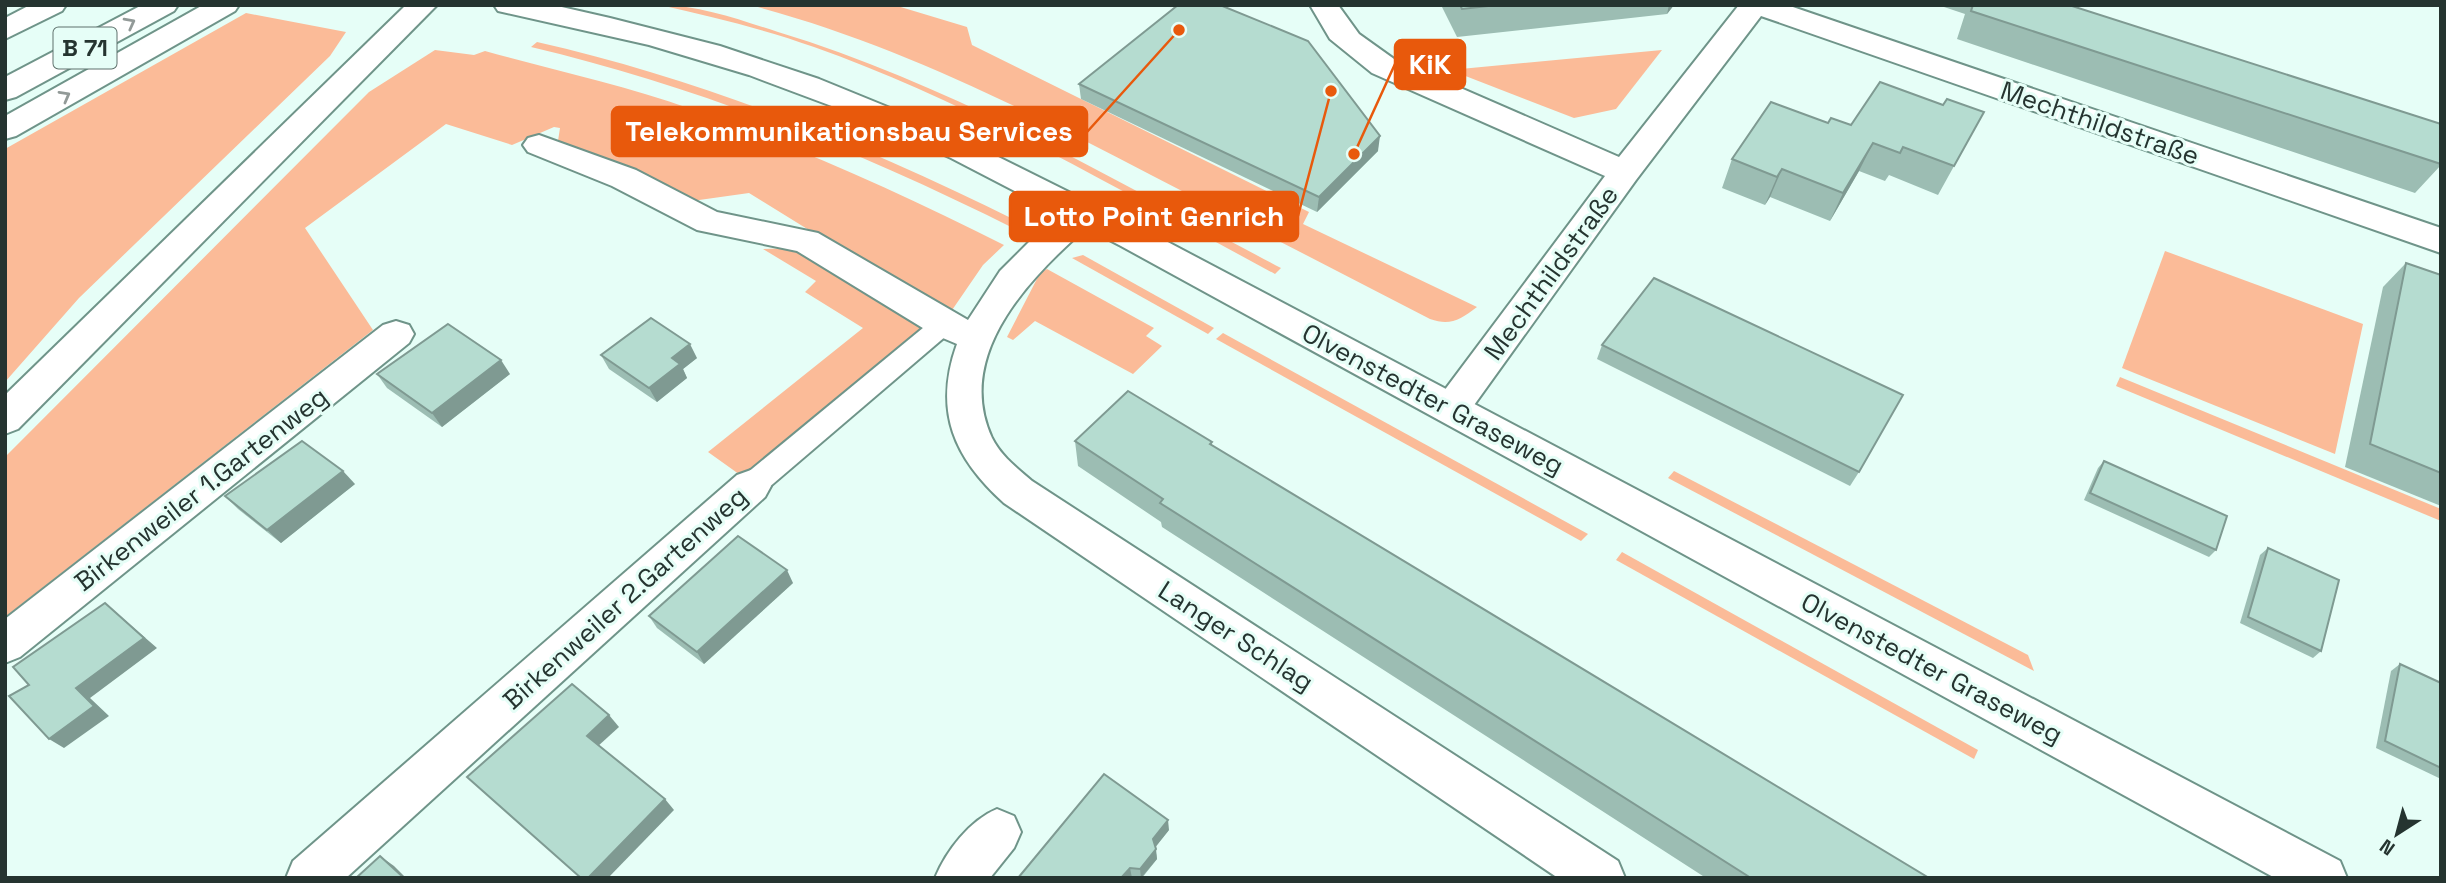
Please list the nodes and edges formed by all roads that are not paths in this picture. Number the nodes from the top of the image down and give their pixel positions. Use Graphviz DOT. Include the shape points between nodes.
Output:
graph roads {
  1 [pos="52,5"];
  2 [pos="113,5"];
  3 [pos="164,5"];
  4 [pos="225,5"];
  5 [pos="423,5"];
  6 [pos="508,5"];
  7 [pos="1324,5"];
  8 [pos="1756,5"];
  9 [pos="5,30"];
  10 [pos="5,62"];
  11 [pos="5,90"];
  12 [pos="5,129"];
  13 [pos="539,145"];
  14 [pos="1625,172"];
  15 [pos="1082,213"];
  16 [pos="2441,241"];
  17 [pos="961,331"];
  18 [pos="396,334"];
  19 [pos="1451,409"];
  20 [pos="5,419"];
  21 [pos="751,486"];
  22 [pos="5,644"];
  23 [pos="997,832"];
  24 [pos="310,878"];
  25 [pos="959,878"];
  26 [pos="1601,878"];
  27 [pos="2323,878"];
  1 -- 9 [label="main road"];
  2 -- 10 [label="main road, B 71"];
  11 -- 3 [label="main road, B 71, one-way"];
  12 -- 4 [label="main road, one-way"];
  5 -- 20 [label="main road"];
  6 -- 15 [label="main road, Olvenstedter Graseweg" via="615,27 810,85 907,125"];
  7 -- 14 [label="main road" via="1349,41 1383,66"];
  8 -- 14 [label="main road, Mechthildstraße"];
  8 -- 16 [label="main road, Mechthildstraße"];
  13 -- 17 [label="main road" via="624,178 709,222 806,241"];
  14 -- 19 [label="main road, Mechthildstraße"];
  15 -- 17 [label="main road, Langer Schlag"];
  15 -- 19 [label="main road, Olvenstedter Graseweg"];
  17 -- 21 [label="lane, Birkenweiler 2.Gartenweg"];
  17 -- 26 [label="main road, Langer Schlag" via="965,418 979,455 997,476"];
  18 -- 22 [label="main road, Birkenweiler 1.Gartenweg"];
  19 -- 27 [label="main road, Olvenstedter Graseweg"];
  21 -- 24 [label="main road, Birkenweiler 2.Gartenweg"];
  23 -- 25 [label="main road"];
}
